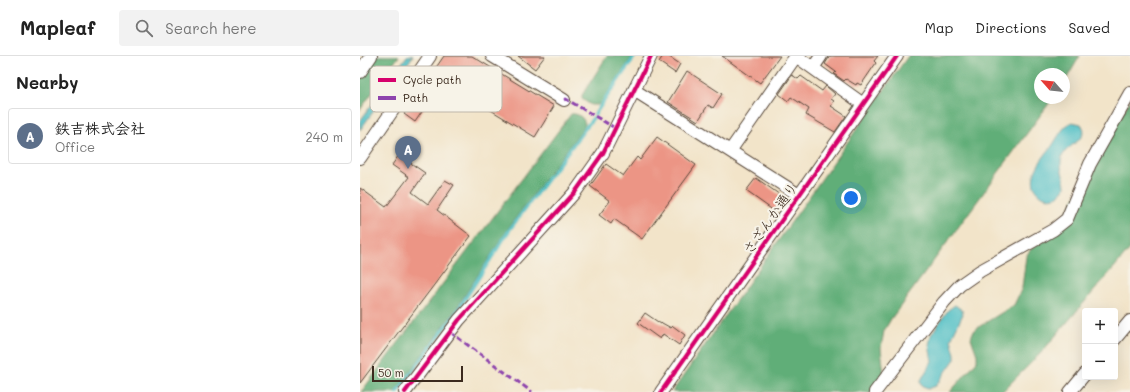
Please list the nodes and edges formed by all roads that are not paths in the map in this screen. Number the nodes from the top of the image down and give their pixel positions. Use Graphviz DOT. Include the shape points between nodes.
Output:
graph roads {
  1 [pos="371,56"];
  2 [pos="430,56"];
  3 [pos="492,56"];
  4 [pos="651,56"];
  5 [pos="796,56"];
  6 [pos="821,56"];
  7 [pos="897,56"];
  8 [pos="423,66"];
  9 [pos="813,68"];
  10 [pos="360,72"];
  11 [pos="634,90"];
  12 [pos="1130,93"];
  13 [pos="564,100"];
  14 [pos="863,104"];
  15 [pos="392,112"];
  16 [pos="730,151"];
  17 [pos="360,158"];
  18 [pos="799,195"];
  19 [pos="1130,321"];
  20 [pos="1118,335"];
  21 [pos="1082,378"];
  22 [pos="405,392"];
  23 [pos="661,392"];
  24 [pos="875,392"];
  25 [pos="1070,392"];
  1 -- 10 [label="street"];
  2 -- 8 [label="street"];
  3 -- 13 [label="street"];
  4 -- 11 [label="street"];
  5 -- 9 [label="street"];
  5 -- 16 [label="street"];
  6 -- 9 [label="street"];
  7 -- 14 [label="street, さざんか通り"];
  9 -- 14 [label="street"];
  11 -- 16 [label="street"];
  11 -- 22 [label="street" via="602,153 576,191 459,320"];
  12 -- 24 [label="street" via="1090,164 1067,219 1053,230 960,285"];
  14 -- 18 [label="street, さざんか通り"];
  15 -- 17 [label="street"];
  16 -- 18 [label="street"];
  18 -- 23 [label="street, さざんか通り"];
  19 -- 20 [label="street"];
  21 -- 25 [label="street"];
}
